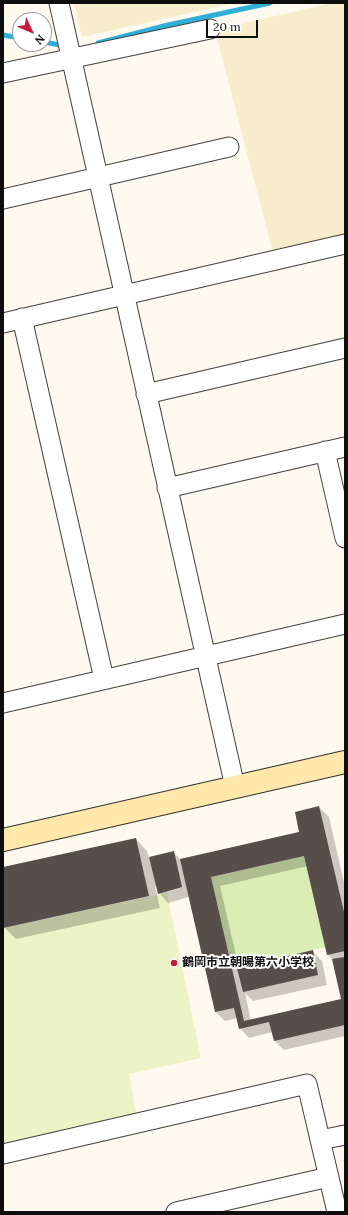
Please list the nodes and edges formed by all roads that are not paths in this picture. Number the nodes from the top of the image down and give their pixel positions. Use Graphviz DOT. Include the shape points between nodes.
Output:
graph roads {
  1 [pos="59,3"];
  2 [pos="210,29"];
  3 [pos="70,57"];
  4 [pos="3,73"];
  5 [pos="229,147"];
  6 [pos="97,177"];
  7 [pos="3,199"];
  8 [pos="345,244"];
  9 [pos="124,295"];
  10 [pos="22,318"];
  11 [pos="3,323"];
  12 [pos="345,348"];
  13 [pos="146,394"];
  14 [pos="345,447"];
  15 [pos="326,451"];
  16 [pos="167,488"];
  17 [pos="345,538"];
  18 [pos="345,624"];
  19 [pos="205,656"];
  20 [pos="104,679"];
  21 [pos="3,703"];
  22 [pos="345,762"];
  23 [pos="235,787"];
  24 [pos="3,840"];
  25 [pos="345,1135"];
  26 [pos="320,1140"];
  27 [pos="3,1154"];
  28 [pos="329,1177"];
  29 [pos="176,1212"];
  30 [pos="337,1212"];
  1 -- 3 [label="street"];
  2 -- 3 [label="street"];
  3 -- 4 [label="street"];
  3 -- 6 [label="street"];
  5 -- 6 [label="street"];
  6 -- 7 [label="street"];
  6 -- 9 [label="street"];
  8 -- 9 [label="street"];
  9 -- 10 [label="street"];
  9 -- 13 [label="street"];
  10 -- 11 [label="street"];
  10 -- 20 [label="street"];
  12 -- 13 [label="street"];
  13 -- 16 [label="street"];
  14 -- 15 [label="street"];
  15 -- 16 [label="street"];
  15 -- 17 [label="street"];
  16 -- 19 [label="street"];
  18 -- 19 [label="street"];
  19 -- 20 [label="street"];
  19 -- 23 [label="street"];
  20 -- 21 [label="street"];
  22 -- 23 [label="street"];
  23 -- 24 [label="street"];
  25 -- 26 [label="street"];
  26 -- 27 [label="street" via="308,1084"];
  26 -- 28 [label="street"];
  28 -- 29 [label="street"];
  28 -- 30 [label="street"];
}
